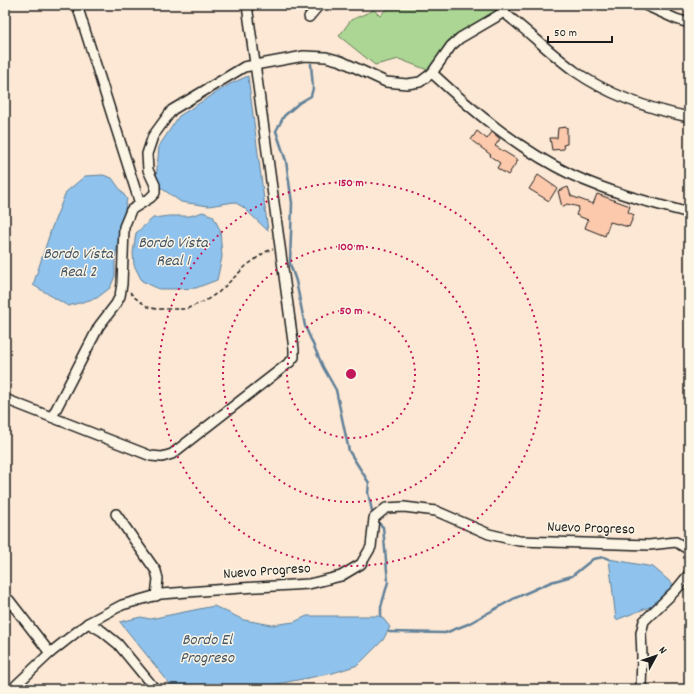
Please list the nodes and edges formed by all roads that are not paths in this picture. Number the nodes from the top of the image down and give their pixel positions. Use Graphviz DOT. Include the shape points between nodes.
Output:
graph roads {
  1 [pos="77,5"];
  2 [pos="247,5"];
  3 [pos="319,5"];
  4 [pos="645,5"];
  5 [pos="505,8"];
  6 [pos="309,17"];
  7 [pos="689,23"];
  8 [pos="256,65"];
  9 [pos="432,73"];
  10 [pos="689,116"];
  11 [pos="140,204"];
  12 [pos="689,212"];
  13 [pos="5,399"];
  14 [pos="52,417"];
  15 [pos="116,514"];
  16 [pos="689,550"];
  17 [pos="689,574"];
  18 [pos="156,596"];
  19 [pos="9,600"];
  20 [pos="88,623"];
  21 [pos="50,654"];
  22 [pos="12,689"];
  23 [pos="155,689"];
  24 [pos="641,689"];
  1 -- 11 [label="street"];
  2 -- 8 [label="street"];
  3 -- 6 [label="street"];
  4 -- 7 [label="street"];
  5 -- 9 [label="street" via="496,18 460,38 451,46"];
  5 -- 10 [label="street" via="576,72 602,87 642,104"];
  8 -- 9 [label="street" via="304,56 326,57 341,61 386,82 407,84 420,82"];
  8 -- 11 [label="street" via="244,67 172,110 153,136 147,154 148,170 155,186 155,193"];
  8 -- 14 [label="street" via="294,357 172,454 162,457 151,456"];
  9 -- 12 [label="street" via="479,114 534,154 571,174 621,194"];
  11 -- 14 [label="street" via="131,210 124,227 120,296 99,326"];
  13 -- 14 [label="street"];
  15 -- 18 [label="street" via="156,572"];
  16 -- 18 [label="street, Nuevo Progreso" via="676,542 649,545 519,541 489,534 436,511 404,507 386,508 374,518 371,547 361,564 341,576 309,584"];
  17 -- 24 [label="street" via="644,621 641,633"];
  18 -- 20 [label="street, Nuevo Progreso" via="122,605"];
  19 -- 21 [label="street"];
  20 -- 21 [label="street, Nuevo Progreso"];
  20 -- 23 [label="street" via="118,644"];
  21 -- 22 [label="street, Nuevo Progreso"];
}
